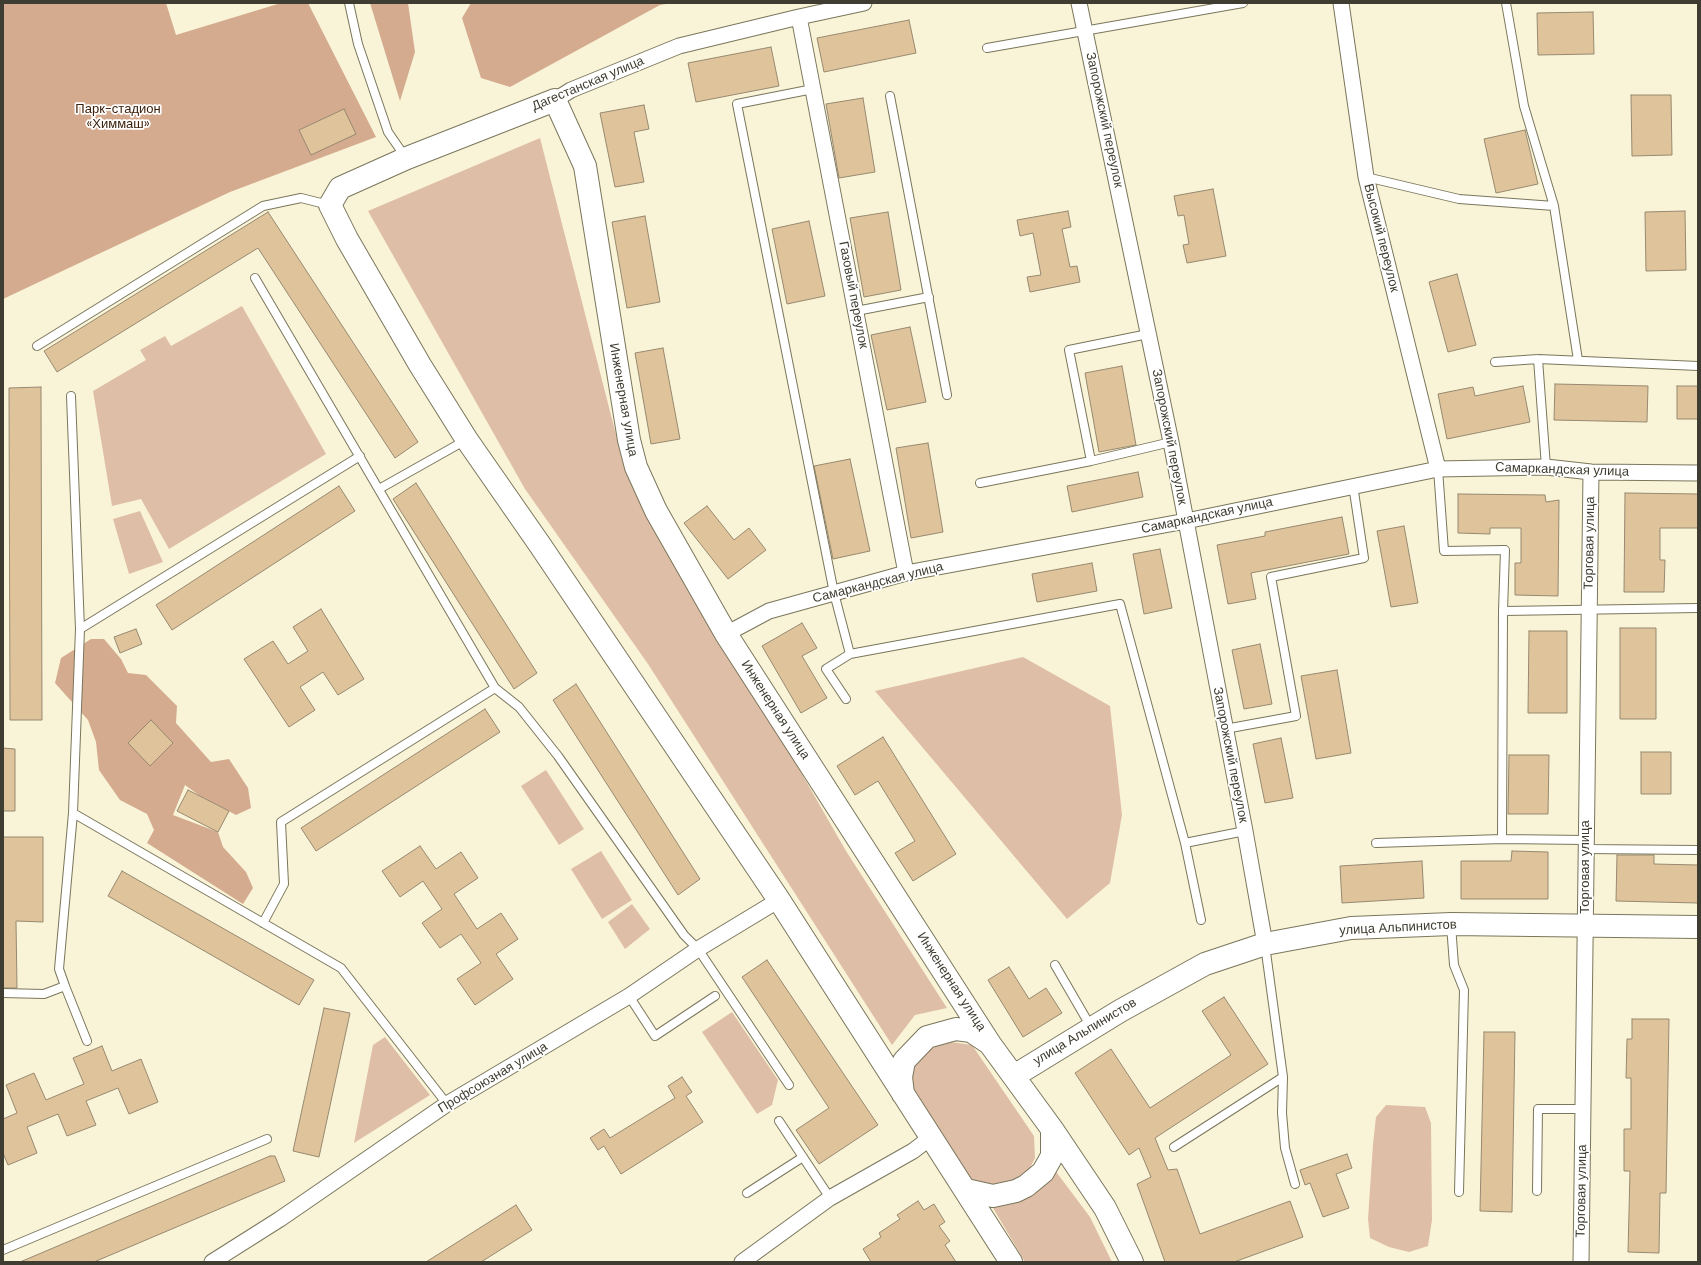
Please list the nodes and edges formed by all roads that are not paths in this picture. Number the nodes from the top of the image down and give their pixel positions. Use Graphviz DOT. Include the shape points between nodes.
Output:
graph roads {
  1 [pos="349,3"];
  2 [pos="864,3"];
  3 [pos="1080,3"];
  4 [pos="1243,3"];
  5 [pos="1342,3"];
  6 [pos="1506,3"];
  7 [pos="799,17"];
  8 [pos="1085,30"];
  9 [pos="987,48"];
  10 [pos="813,89"];
  11 [pos="890,96"];
  12 [pos="555,100"];
  13 [pos="406,158"];
  14 [pos="1366,177"];
  15 [pos="330,205"];
  16 [pos="1554,206"];
  17 [pos="255,278"];
  18 [pos="929,297"];
  19 [pos="856,311"];
  20 [pos="1148,334"];
  21 [pos="37,346"];
  22 [pos="1538,359"];
  23 [pos="1578,360"];
  24 [pos="1495,362"];
  25 [pos="1698,366"];
  26 [pos="947,395"];
  27 [pos="71,396"];
  28 [pos="466,440"];
  29 [pos="1171,442"];
  30 [pos="360,456"];
  31 [pos="1091,461"];
  32 [pos="1546,467"];
  33 [pos="1438,469"];
  34 [pos="1591,472"];
  35 [pos="1698,473"];
  36 [pos="980,483"];
  37 [pos="1353,486"];
  38 [pos="379,489"];
  39 [pos="1186,521"];
  40 [pos="906,573"];
  41 [pos="834,593"];
  42 [pos="1698,608"];
  43 [pos="1503,611"];
  44 [pos="1590,611"];
  45 [pos="80,629"];
  46 [pos="726,634"];
  47 [pos="850,654"];
  48 [pos="495,688"];
  49 [pos="846,699"];
  50 [pos="1225,729"];
  51 [pos="73,813"];
  52 [pos="1245,831"];
  53 [pos="1502,839"];
  54 [pos="1185,843"];
  55 [pos="1376,843"];
  56 [pos="1585,845"];
  57 [pos="1698,850"];
  58 [pos="779,900"];
  59 [pos="1201,920"];
  60 [pos="264,923"];
  61 [pos="1451,924"];
  62 [pos="1586,925"];
  63 [pos="1698,927"];
  64 [pos="1265,944"];
  65 [pos="698,950"];
  66 [pos="1054,965"];
  67 [pos="65,986"];
  68 [pos="3,993"];
  69 [pos="629,996"];
  70 [pos="715,996"];
  71 [pos="1092,1027"];
  72 [pos="87,1041"];
  73 [pos="990,1044"];
  74 [pos="1014,1076"];
  75 [pos="1283,1077"];
  76 [pos="789,1085"];
  77 [pos="903,1094"];
  78 [pos="447,1104"];
  79 [pos="1584,1109"];
  80 [pos="779,1121"];
  81 [pos="1052,1129"];
  82 [pos="930,1138"];
  83 [pos="266,1139"];
  84 [pos="1174,1147"];
  85 [pos="803,1157"];
  86 [pos="1295,1184"];
  87 [pos="966,1190"];
  88 [pos="1537,1191"];
  89 [pos="1459,1192"];
  90 [pos="748,1194"];
  91 [pos="830,1198"];
  92 [pos="3,1250"];
  93 [pos="212,1262"];
  94 [pos="742,1262"];
  95 [pos="1011,1262"];
  96 [pos="1132,1262"];
  97 [pos="1581,1262"];
  1 -- 13 [label="lane" via="358,44 388,132"];
  2 -- 7 [label="street, Дагестанская улица"];
  3 -- 8 [label="street, Запорожский переулок"];
  4 -- 8 [label="lane"];
  5 -- 14 [label="street, Высокий переулок"];
  6 -- 16 [label="lane" via="1524,106"];
  7 -- 10 [label="street, Газовый переулок"];
  7 -- 12 [label="street, Дагестанская улица" via="679,46 571,90"];
  8 -- 9 [label="lane"];
  8 -- 20 [label="street, Запорожский переулок"];
  10 -- 19 [label="street, Газовый переулок"];
  10 -- 41 [label="lane" via="737,104"];
  11 -- 18 [label="lane"];
  12 -- 13 [label="street, Дагестанская улица"];
  12 -- 46 [label="street, Инженерная улица" via="585,166 629,440 636,467 656,511"];
  13 -- 15 [label="street, Дагестанская улица" via="340,188"];
  14 -- 16 [label="lane" via="1459,199"];
  14 -- 33 [label="street, Высокий переулок"];
  15 -- 21 [label="lane" via="301,198 263,206"];
  15 -- 28 [label="street" via="347,239"];
  16 -- 23 [label="lane"];
  17 -- 30 [label="lane"];
  18 -- 19 [label="lane"];
  18 -- 26 [label="lane"];
  19 -- 40 [label="street, Газовый переулок"];
  20 -- 29 [label="street, Запорожский переулок"];
  20 -- 31 [label="lane" via="1068,350"];
  22 -- 23 [label="lane"];
  22 -- 24 [label="lane"];
  22 -- 32 [label="lane"];
  23 -- 25 [label="lane"];
  27 -- 45 [label="lane"];
  28 -- 38 [label="lane"];
  28 -- 58 [label="street" via="549,558"];
  29 -- 31 [label="lane"];
  29 -- 39 [label="street, Запорожский переулок"];
  30 -- 38 [label="lane"];
  30 -- 45 [label="lane"];
  31 -- 36 [label="lane"];
  32 -- 33 [label="street, Самаркандская улица"];
  32 -- 34 [label="street, Самаркандская улица"];
  33 -- 37 [label="street, Самаркандская улица"];
  33 -- 43 [label="lane" via="1444,551 1505,550"];
  34 -- 35 [label="street, Самаркандская улица"];
  34 -- 44 [label="street, Торговая улица"];
  37 -- 39 [label="street, Самаркандская улица"];
  37 -- 50 [label="lane" via="1364,558 1271,576 1296,716"];
  38 -- 48 [label="lane"];
  39 -- 40 [label="street, Самаркандская улица"];
  39 -- 50 [label="street, Запорожский переулок"];
  40 -- 41 [label="street, Самаркандская улица"];
  41 -- 46 [label="street, Самаркандская улица" via="769,611"];
  41 -- 47 [label="lane"];
  42 -- 44 [label="lane"];
  43 -- 44 [label="lane"];
  43 -- 53 [label="lane"];
  44 -- 56 [label="street, Торговая улица"];
  45 -- 51 [label="lane"];
  46 -- 73 [label="street, Инженерная улица"];
  47 -- 49 [label="lane" via="826,669"];
  47 -- 54 [label="lane" via="1120,604"];
  48 -- 60 [label="lane" via="281,822 284,884"];
  48 -- 65 [label="lane" via="519,707 558,756 684,935"];
  50 -- 52 [label="street, Запорожский переулок"];
  51 -- 60 [label="lane"];
  51 -- 67 [label="lane" via="59,969"];
  52 -- 54 [label="lane"];
  52 -- 64 [label="street, Запорожский переулок"];
  53 -- 55 [label="lane"];
  53 -- 56 [label="lane"];
  54 -- 59 [label="lane"];
  56 -- 57 [label="lane"];
  56 -- 62 [label="street, Торговая улица"];
  58 -- 65 [label="street, Профсоюзная улица"];
  58 -- 77 [label="street"];
  60 -- 78 [label="lane" via="340,968"];
  61 -- 62 [label="street, улица Альпинистов"];
  61 -- 64 [label="street, улица Альпинистов" via="1351,928"];
  61 -- 89 [label="lane" via="1454,965 1464,990"];
  62 -- 63 [label="street, улица Альпинистов"];
  62 -- 79 [label="street, Торговая улица"];
  64 -- 71 [label="street, улица Альпинистов" via="1206,964"];
  64 -- 75 [label="lane"];
  65 -- 69 [label="street, Профсоюзная улица"];
  65 -- 76 [label="lane"];
  66 -- 71 [label="lane"];
  67 -- 68 [label="lane" via="44,994"];
  67 -- 72 [label="lane"];
  69 -- 70 [label="lane" via="656,1036"];
  69 -- 78 [label="street, Профсоюзная улица"];
  71 -- 74 [label="street, улица Альпинистов"];
  73 -- 74 [label="street, Инженерная улица"];
  73 -- 77 [label="street" via="971,1031 956,1029 927,1037 904,1061 901,1077"];
  74 -- 81 [label="street, Инженерная улица"];
  75 -- 84 [label="lane"];
  75 -- 86 [label="lane" via="1282,1113 1285,1148"];
  77 -- 82 [label="street"];
  78 -- 93 [label="street, Профсоюзная улица" via="280,1219"];
  79 -- 88 [label="lane" via="1538,1109"];
  79 -- 97 [label="street, Торговая улица"];
  80 -- 85 [label="lane"];
  81 -- 87 [label="street" via="1052,1156 1044,1172 1026,1186 993,1196"];
  81 -- 96 [label="street, Инженерная улица" via="1105,1208"];
  82 -- 87 [label="street"];
  82 -- 91 [label="street" via="913,1151"];
  83 -- 92 [label="lane"];
  85 -- 90 [label="lane"];
  85 -- 91 [label="lane"];
  87 -- 95 [label="street"];
  91 -- 94 [label="street"];
}
